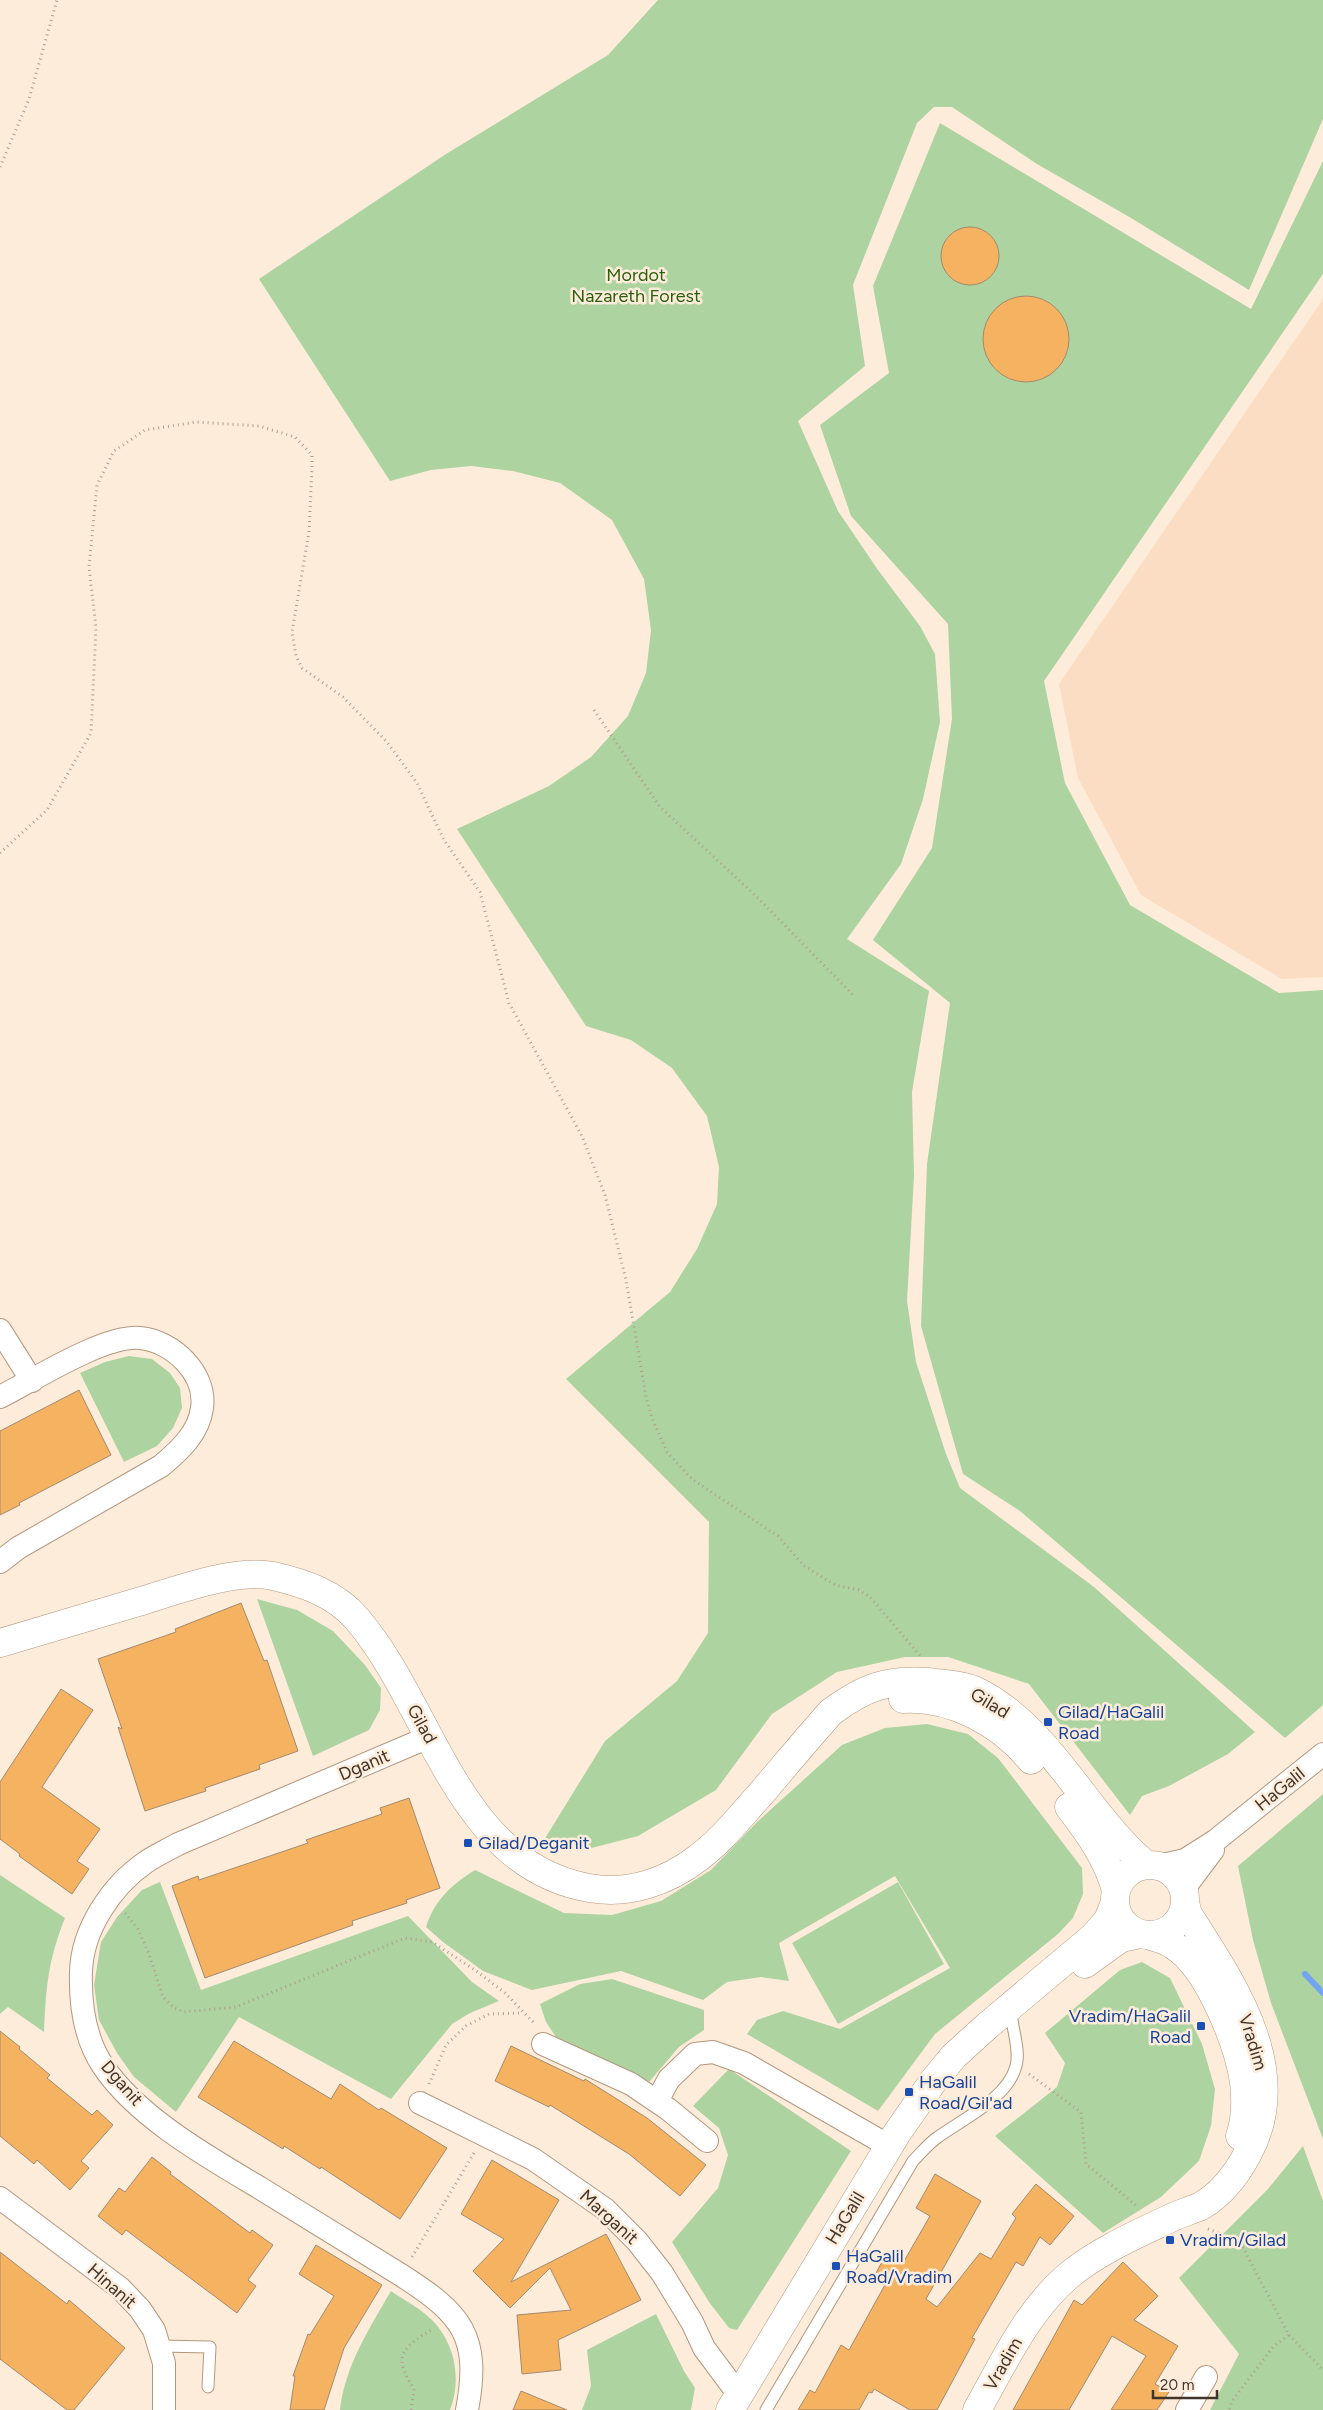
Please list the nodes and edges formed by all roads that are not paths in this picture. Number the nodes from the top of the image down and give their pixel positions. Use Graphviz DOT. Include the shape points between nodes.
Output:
graph roads {
  1 [pos="0,1330"];
  2 [pos="32,1381"];
  3 [pos="0,1397"];
  4 [pos="0,1562"];
  5 [pos="0,1643"];
  6 [pos="429,1737"];
  7 [pos="795,1753"];
  8 [pos="1323,1754"];
  9 [pos="1237,1823"];
  10 [pos="1152,1866"];
  11 [pos="1116,1896"];
  12 [pos="1184,1896"];
  13 [pos="1144,1934"];
  14 [pos="1012,2020"];
  15 [pos="543,2044"];
  16 [pos="934,2080"];
  17 [pos="657,2101"];
  18 [pos="420,2103"];
  19 [pos="707,2141"];
  20 [pos="888,2146"];
  21 [pos="0,2198"];
  22 [pos="1175,2216"];
  23 [pos="159,2346"];
  24 [pos="1206,2377"];
  25 [pos="208,2387"];
  26 [pos="734,2402"];
  27 [pos="164,2410"];
  28 [pos="467,2410"];
  29 [pos="766,2410"];
  30 [pos="977,2410"];
  31 [pos="1187,2410"];
  1 -- 2 [label="street"];
  2 -- 3 [label="street"];
  2 -- 4 [label="street" via="100,1346 140,1338 164,1346 181,1357 194,1372 202,1408 196,1428 182,1449 161,1466 18,1548"];
  5 -- 6 [label="street, Gilad" via="206,1582 253,1574 270,1576 302,1584 332,1597 356,1617 389,1664"];
  6 -- 7 [label="street, Gilad" via="465,1799 506,1847 528,1865 551,1877 610,1891 637,1888 670,1876 697,1859 723,1837"];
  6 -- 28 [label="street, Dganit" via="178,1844 145,1863 119,1886 92,1922 81,1958 80,1996 88,2033 102,2066 129,2097 201,2152 425,2290 452,2316 464,2330 472,2357 472,2386"];
  7 -- 10 [label="street, Gilad" via="831,1712 852,1697 895,1681 944,1684 973,1690 1022,1723 1045,1747 1120,1843"];
  7 -- 11 [label="street, Gilad" via="841,1716 871,1704 917,1698 968,1712 1009,1737 1027,1755 1101,1851 1111,1872"];
  8 -- 9 [label="street, HaGalil"];
  9 -- 10 [label="street, HaGalil" via="1185,1860"];
  9 -- 12 [label="street, HaGalil" via="1204,1861"];
  10 -- 11 [label="street" via="1131,1871 1122,1879"];
  10 -- 12 [label="street" via="1174,1875"];
  11 -- 13 [label="street" via="1118,1914 1126,1926"];
  11 -- 16 [label="street, HaGalil" via="1108,1920 1093,1937 986,2026"];
  12 -- 13 [label="street" via="1182,1915 1175,1925 1160,1934"];
  12 -- 22 [label="street, Vradim" via="1188,1914 1236,1992 1258,2046 1264,2073 1264,2101 1254,2142 1224,2188 1200,2206"];
  13 -- 14 [label="street, HaGalil" via="1129,1935 1109,1946"];
  13 -- 22 [label="street, Vradim" via="1173,1945 1201,1975 1226,2026 1244,2082 1242,2131 1233,2156 1221,2178"];
  14 -- 16 [label="street, HaGalil"];
  14 -- 29 [label="lane" via="1017,2065 1011,2078 975,2113 936,2138 913,2161"];
  15 -- 17 [label="street" via="631,2084"];
  16 -- 20 [label="street, HaGalil"];
  17 -- 19 [label="street"];
  17 -- 20 [label="street" via="669,2079 695,2054 713,2052 744,2063"];
  18 -- 26 [label="street, Marganit" via="533,2159 605,2209 637,2241 662,2273"];
  20 -- 26 [label="street, HaGalil"];
  21 -- 23 [label="street, Hinanit" via="120,2288 150,2323"];
  22 -- 30 [label="street, Vradim" via="1093,2257 1067,2277 1044,2301 1018,2338"];
  23 -- 25 [label="lane" via="210,2347"];
  23 -- 27 [label="street, Hinanit" via="164,2363"];
  24 -- 31 [label="street"];
}
